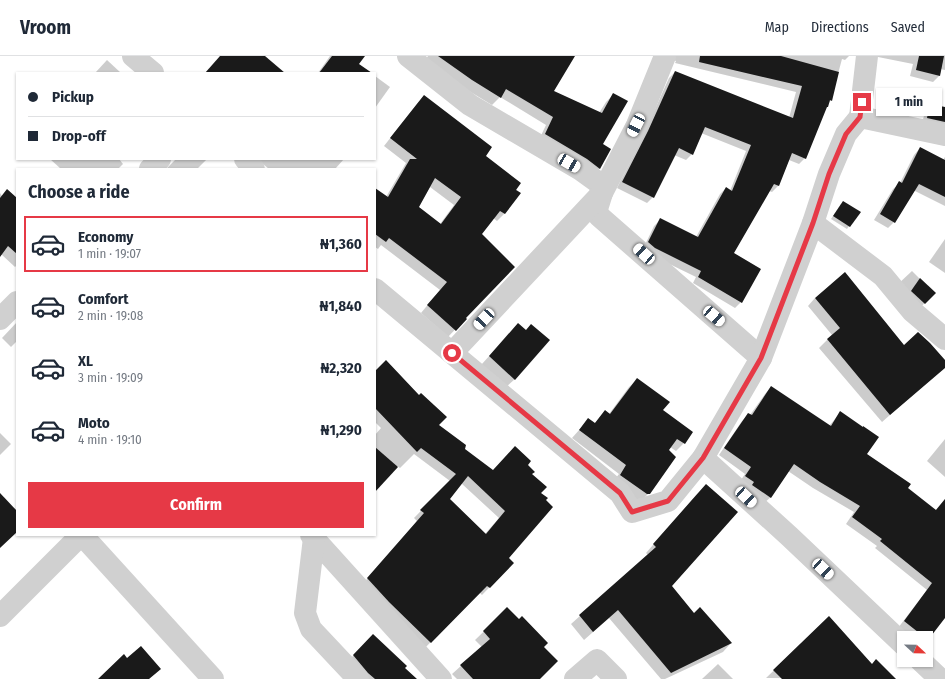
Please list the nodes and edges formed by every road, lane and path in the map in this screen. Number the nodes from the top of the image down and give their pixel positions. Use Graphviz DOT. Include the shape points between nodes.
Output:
graph roads {
  1 [pos="133,56"];
  2 [pos="408,56"];
  3 [pos="665,56"];
  4 [pos="867,56"];
  5 [pos="152,72"];
  6 [pos="860,117"];
  7 [pos="945,135"];
  8 [pos="159,160"];
  9 [pos="246,160"];
  10 [pos="151,168"];
  11 [pos="253,168"];
  12 [pos="602,193"];
  13 [pos="813,223"];
  14 [pos="376,290"];
  15 [pos="16,303"];
  16 [pos="0,318"];
  17 [pos="945,339"];
  18 [pos="452,353"];
  19 [pos="761,358"];
  20 [pos="703,458"];
  21 [pos="81,536"];
  22 [pos="83,536"];
  23 [pos="312,536"];
  24 [pos="0,616"];
  25 [pos="897,638"];
  26 [pos="927,667"];
  27 [pos="213,679"];
  28 [pos="358,679"];
  29 [pos="441,679"];
  30 [pos="575,679"];
  31 [pos="616,679"];
  32 [pos="940,679"];
  1 -- 5 [label="street"];
  2 -- 12 [label="street" via="470,105 581,170 599,183"];
  3 -- 12 [label="street" via="636,125"];
  4 -- 6 [label="street"];
  6 -- 7 [label="street"];
  6 -- 13 [label="street" via="846,134 829,174"];
  8 -- 10 [label="street"];
  9 -- 11 [label="street"];
  12 -- 18 [label="street"];
  12 -- 19 [label="street" via="597,209 599,216"];
  13 -- 17 [label="street" via="883,276 912,311"];
  13 -- 19 [label="street"];
  14 -- 18 [label="street"];
  15 -- 16 [label="street"];
  18 -- 20 [label="street" via="620,493 632,512 668,501"];
  19 -- 20 [label="street"];
  20 -- 25 [label="street"];
  21 -- 24 [label="street"];
  22 -- 27 [label="street"];
  23 -- 28 [label="street" via="305,613 311,629"];
  23 -- 29 [label="street"];
  26 -- 32 [label="street"];
  30 -- 31 [label="street" via="597,660"];
}
